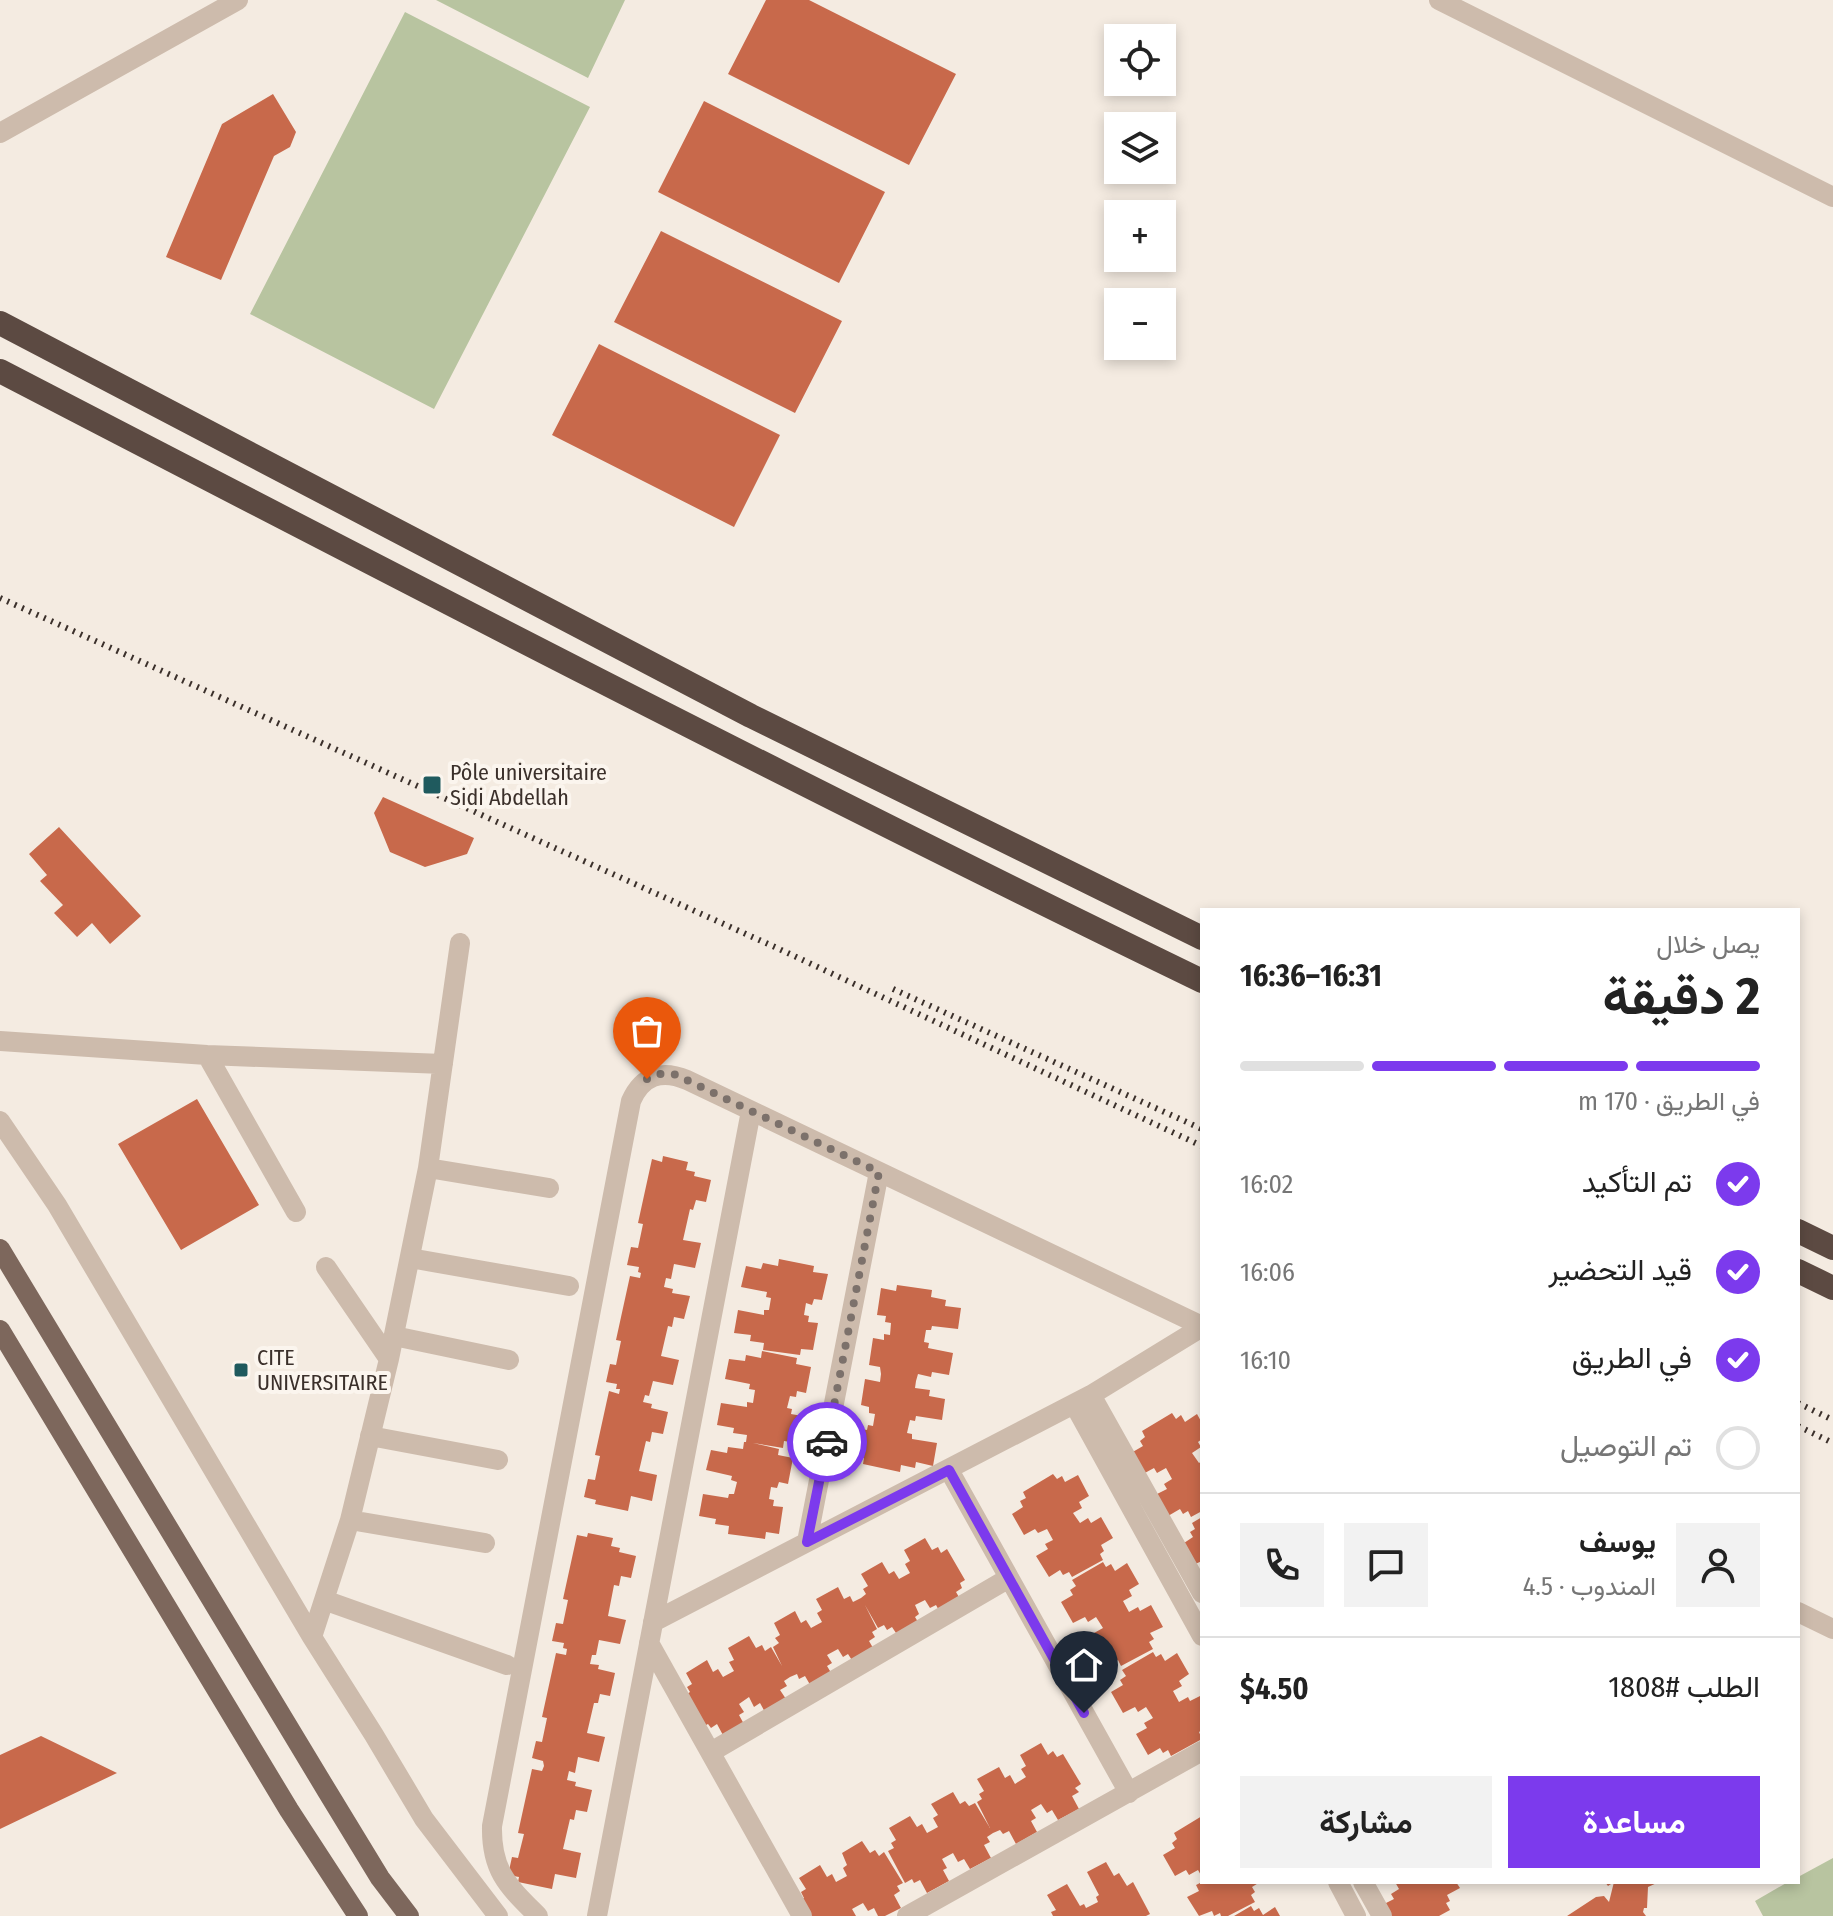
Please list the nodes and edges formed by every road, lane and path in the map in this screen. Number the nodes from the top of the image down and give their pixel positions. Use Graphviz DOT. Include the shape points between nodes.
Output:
graph roads {
  1 [pos="238,0"];
  2 [pos="1439,0"];
  3 [pos="0,133"];
  4 [pos="1833,197"];
  5 [pos="0,323"];
  6 [pos="0,371"];
  7 [pos="1200,937"];
  8 [pos="460,943"];
  9 [pos="1200,980"];
  10 [pos="0,1041"];
  11 [pos="207,1055"];
  12 [pos="443,1064"];
  13 [pos="751,1111"];
  14 [pos="0,1121"];
  15 [pos="428,1168"];
  16 [pos="879,1172"];
  17 [pos="549,1188"];
  18 [pos="296,1212"];
  19 [pos="1800,1232"];
  20 [pos="1833,1248"];
  21 [pos="0,1249"];
  22 [pos="410,1258"];
  23 [pos="326,1267"];
  24 [pos="1800,1272"];
  25 [pos="569,1286"];
  26 [pos="1833,1288"];
  27 [pos="1200,1325"];
  28 [pos="1200,1327"];
  29 [pos="0,1330"];
  30 [pos="394,1336"];
  31 [pos="389,1359"];
  32 [pos="509,1360"];
  33 [pos="1083,1399"];
  34 [pos="370,1436"];
  35 [pos="498,1460"];
  36 [pos="949,1470"];
  37 [pos="350,1520"];
  38 [pos="807,1542"];
  39 [pos="485,1543"];
  40 [pos="1009,1578"];
  41 [pos="1200,1590"];
  42 [pos="324,1600"];
  43 [pos="1800,1613"];
  44 [pos="653,1622"];
  45 [pos="1833,1629"];
  46 [pos="1200,1632"];
  47 [pos="312,1637"];
  48 [pos="649,1643"];
  49 [pos="507,1665"];
  50 [pos="711,1752"];
  51 [pos="1200,1752"];
  52 [pos="1129,1793"];
  53 [pos="1339,1884"];
  54 [pos="1364,1884"];
  55 [pos="358,1916"];
  56 [pos="409,1916"];
  57 [pos="498,1916"];
  58 [pos="538,1916"];
  59 [pos="597,1916"];
  60 [pos="802,1916"];
  61 [pos="907,1916"];
  62 [pos="1356,1916"];
  63 [pos="1382,1916"];
  1 -- 3 [label="street"];
  2 -- 4 [label="street"];
  5 -- 7 [label="highway" via="751,716"];
  6 -- 9 [label="highway" via="445,602"];
  8 -- 12 [label="street"];
  10 -- 11 [label="street"];
  11 -- 12 [label="street"];
  11 -- 18 [label="street"];
  12 -- 15 [label="street"];
  13 -- 16 [label="street"];
  13 -- 44 [label="street"];
  13 -- 58 [label="street" via="674,1074 647,1079 631,1101 492,1826 497,1867"];
  14 -- 47 [label="street" via="57,1205"];
  15 -- 17 [label="street"];
  15 -- 22 [label="street"];
  16 -- 27 [label="street"];
  16 -- 38 [label="street"];
  19 -- 20 [label="highway"];
  21 -- 56 [label="main road" via="380,1878"];
  22 -- 25 [label="street"];
  22 -- 30 [label="street"];
  23 -- 31 [label="street"];
  24 -- 26 [label="highway"];
  28 -- 33 [label="street"];
  29 -- 55 [label="main road"];
  30 -- 31 [label="street"];
  30 -- 32 [label="street"];
  31 -- 34 [label="street"];
  33 -- 36 [label="street"];
  33 -- 41 [label="street"];
  33 -- 46 [label="street"];
  34 -- 35 [label="street"];
  34 -- 37 [label="street"];
  36 -- 38 [label="street"];
  36 -- 40 [label="street"];
  37 -- 39 [label="street"];
  37 -- 42 [label="street"];
  38 -- 44 [label="street"];
  40 -- 50 [label="street"];
  40 -- 52 [label="street"];
  42 -- 47 [label="street"];
  42 -- 49 [label="street"];
  43 -- 45 [label="street"];
  44 -- 48 [label="street"];
  47 -- 57 [label="street" via="424,1819"];
  48 -- 50 [label="street"];
  48 -- 59 [label="street"];
  50 -- 60 [label="street"];
  51 -- 52 [label="street"];
  52 -- 61 [label="street"];
  53 -- 62 [label="street"];
  54 -- 63 [label="street"];
}
